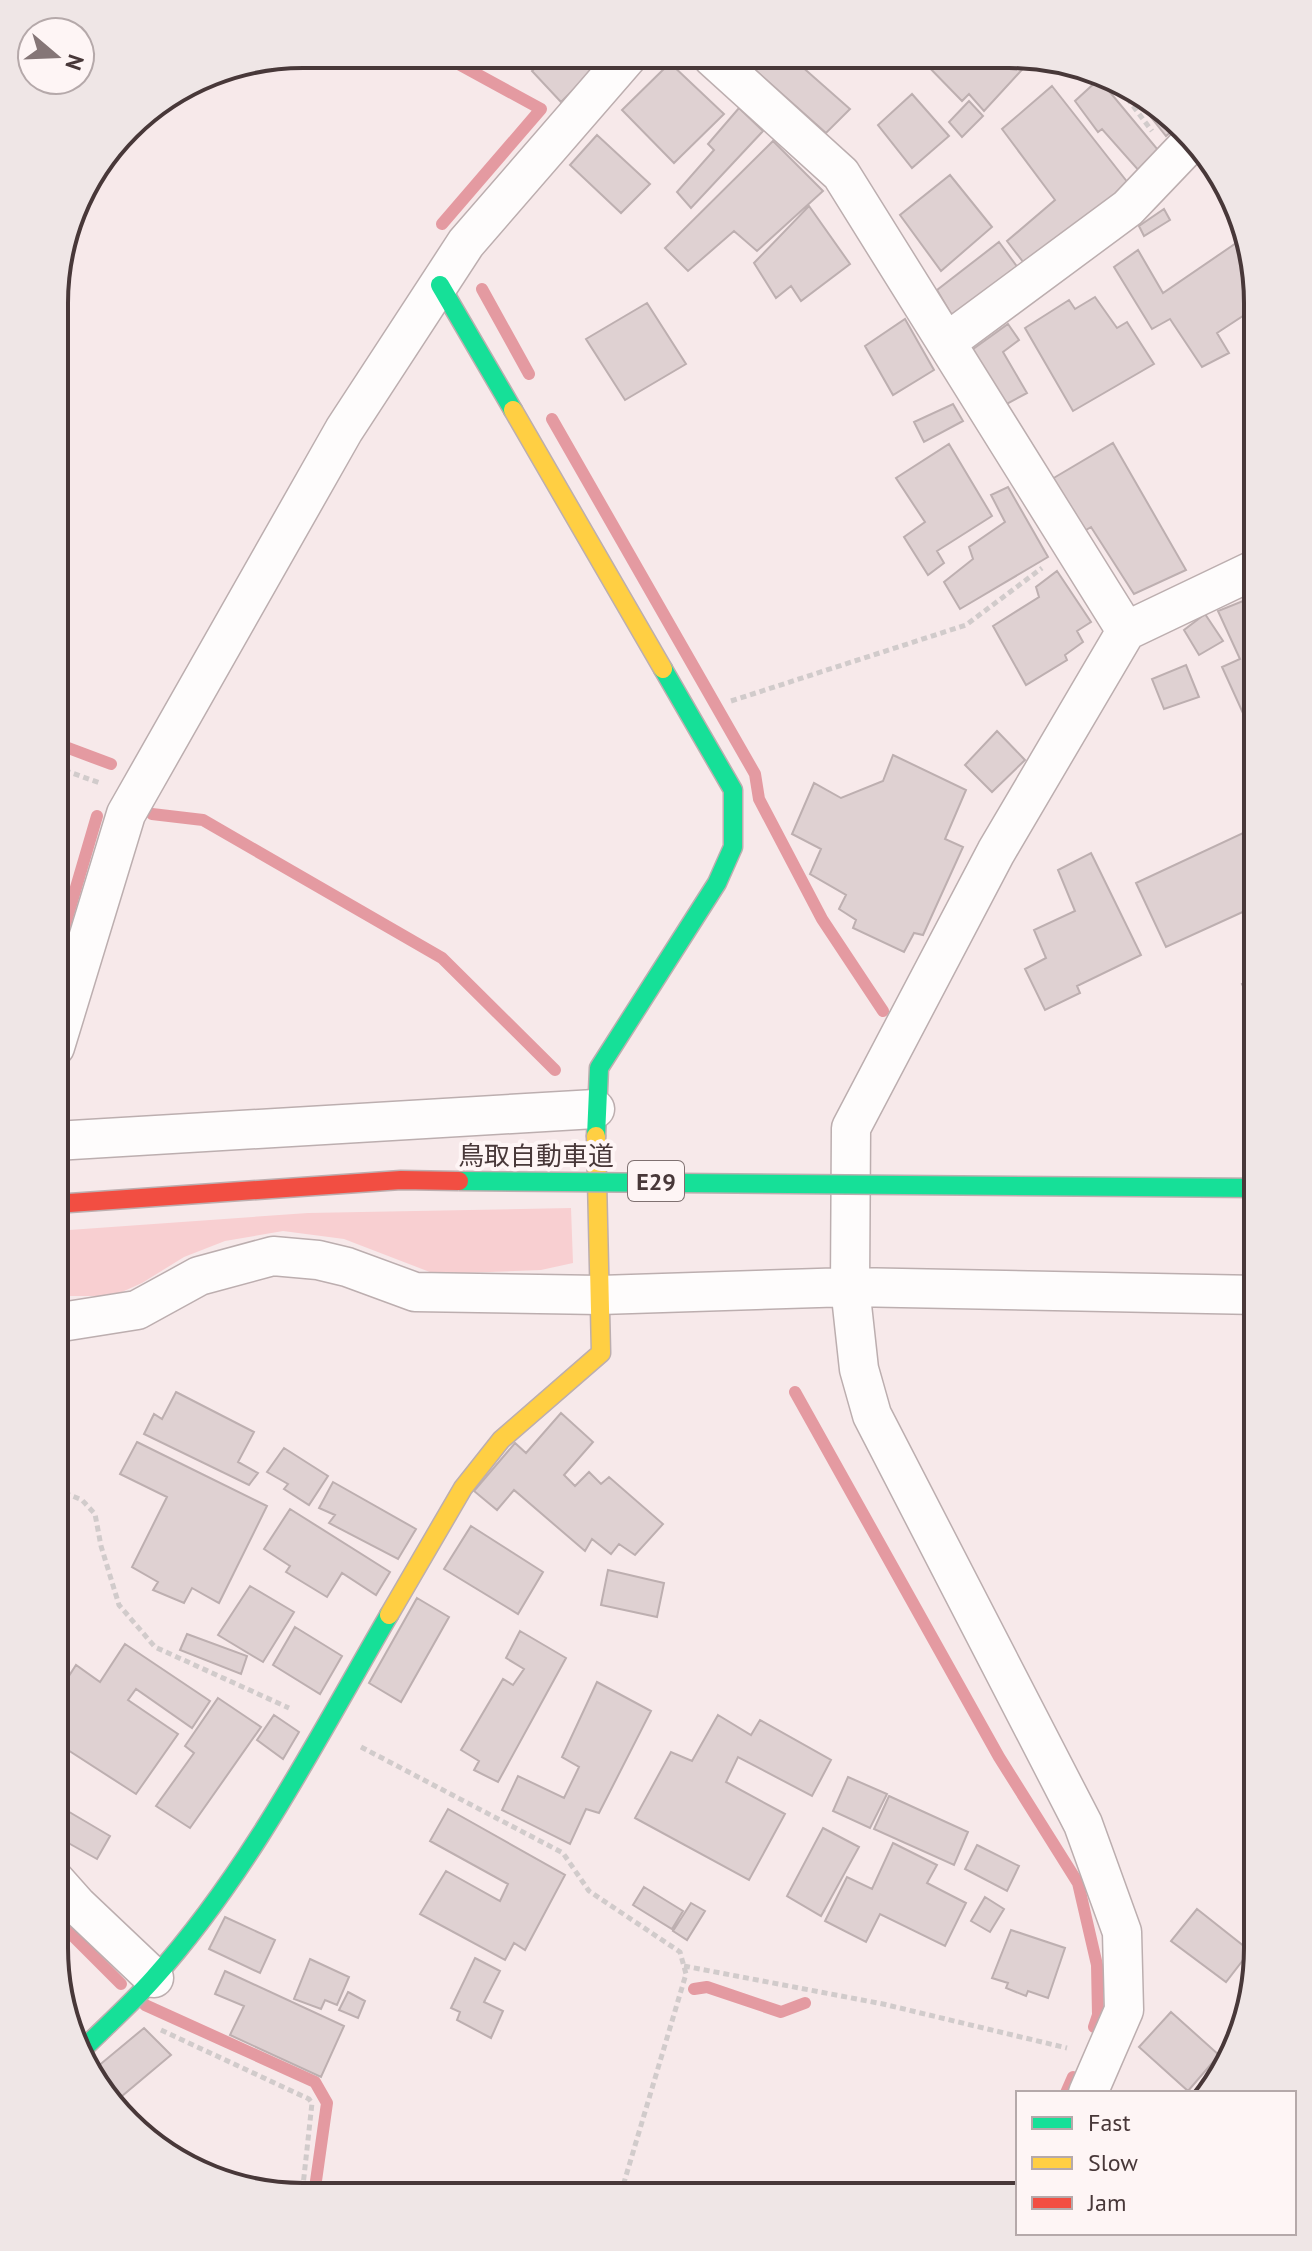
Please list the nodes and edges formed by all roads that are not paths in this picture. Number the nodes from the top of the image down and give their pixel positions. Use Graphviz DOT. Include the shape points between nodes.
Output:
graph roads {
  1 [pos="725,68"];
  2 [pos="617,69"];
  3 [pos="1184,148"];
  4 [pos="440,285"];
  5 [pos="947,342"];
  6 [pos="1244,575"];
  7 [pos="1126,631"];
  8 [pos="68,1004"];
  9 [pos="595,1109"];
  10 [pos="68,1140"];
  11 [pos="621,1156"];
  12 [pos="574,1157"];
  13 [pos="825,1157"];
  14 [pos="872,1159"];
  15 [pos="1243,1188"];
  16 [pos="68,1203"];
  17 [pos="850,1287"];
  18 [pos="600,1295"];
  19 [pos="1243,1295"];
  20 [pos="68,1321"];
  21 [pos="68,1895"];
  22 [pos="154,1978"];
  23 [pos="88,2043"];
  24 [pos="1089,2091"];
  1 -- 5 [label="street" via="841,174"];
  2 -- 4 [label="street" via="466,243"];
  3 -- 5 [label="street" via="1128,208"];
  4 -- 8 [label="street" via="344,430 126,814"];
  4 -- 9 [label="main road" via="733,790 733,847 717,883 599,1068"];
  5 -- 7 [label="street"];
  6 -- 7 [label="street"];
  7 -- 17 [label="street" via="996,852 851,1128"];
  9 -- 10 [label="street"];
  9 -- 18 [label="main road"];
  11 -- 12 [label="main road, 鳥取自動車道 / E29"];
  13 -- 14 [label="main road"];
  15 -- 16 [label="main road, 鳥取自動車道 / E29, bridge" via="401,1180"];
  17 -- 18 [label="street"];
  17 -- 19 [label="street"];
  17 -- 24 [label="street" via="859,1369 872,1415 1083,1824 1122,1932 1124,2010"];
  18 -- 20 [label="street" via="415,1292 347,1267 273,1256 199,1276 137,1310"];
  18 -- 22 [label="main road" via="601,1353 501,1440 463,1488 325,1729 222,1889"];
  21 -- 22 [label="street"];
  22 -- 23 [label="main road"];
}
